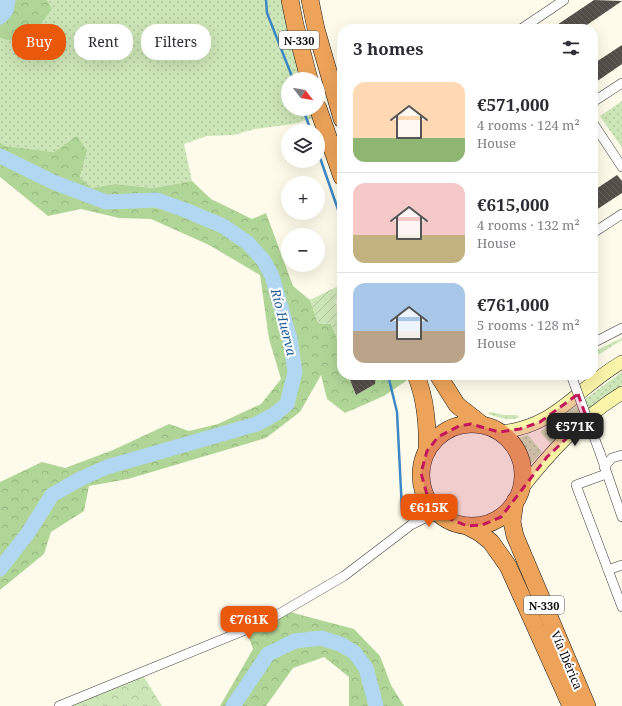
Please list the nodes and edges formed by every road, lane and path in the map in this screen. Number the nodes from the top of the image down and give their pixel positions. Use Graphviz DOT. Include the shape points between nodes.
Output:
graph roads {
  1 [pos="290,0"];
  2 [pos="310,0"];
  3 [pos="564,0"];
  4 [pos="532,24"];
  5 [pos="307,72"];
  6 [pos="622,83"];
  7 [pos="598,99"];
  8 [pos="337,102"];
  9 [pos="321,116"];
  10 [pos="598,131"];
  11 [pos="337,163"];
  12 [pos="622,167"];
  13 [pos="622,214"];
  14 [pos="598,230"];
  15 [pos="622,328"];
  16 [pos="598,340"];
  17 [pos="622,362"];
  18 [pos="418,380"];
  19 [pos="441,380"];
  20 [pos="573,380"];
  21 [pos="598,380"];
  22 [pos="598,380"];
  23 [pos="622,393"];
  24 [pos="481,424"];
  25 [pos="499,432"];
  26 [pos="427,451"];
  27 [pos="622,455"];
  28 [pos="605,471"];
  29 [pos="517,497"];
  30 [pos="429,502"];
  31 [pos="441,515"];
  32 [pos="622,517"];
  33 [pos="411,525"];
  34 [pos="467,526"];
  35 [pos="622,565"];
  36 [pos="608,570"];
  37 [pos="622,607"];
  38 [pos="59,706"];
  39 [pos="571,706"];
  40 [pos="587,706"];
  1 -- 5 [label="highway, N-330"];
  2 -- 8 [label="highway, N-330"];
  3 -- 4 [label="street"];
  6 -- 7 [label="street"];
  9 -- 11 [label="highway"];
  10 -- 12 [label="street"];
  13 -- 14 [label="street"];
  15 -- 16 [label="street"];
  17 -- 21 [label="main road"];
  18 -- 26 [label="highway, N-330" via="427,417"];
  19 -- 24 [label="highway, N-330" via="457,405"];
  20 -- 28 [label="street, bridge"];
  22 -- 25 [label="main road" via="544,420 520,429"];
  23 -- 29 [label="main road" via="581,424 545,460"];
  24 -- 25 [label="highway, N-330"];
  24 -- 26 [label="highway, N-330" via="448,430 438,437"];
  25 -- 29 [label="highway, N-330" via="510,443 520,462 522,473"];
  26 -- 30 [label="highway, N-330" via="421,480"];
  27 -- 28 [label="street" via="612,458"];
  28 -- 32 [label="street"];
  28 -- 36 [label="street" via="576,485"];
  29 -- 34 [label="highway, N-330" via="505,513 492,522"];
  29 -- 40 [label="highway, Vía Ibérica / N-330" via="512,522 517,543"];
  30 -- 31 [label="highway, N-330"];
  30 -- 33 [label="street"];
  31 -- 33 [label="street" via="425,518"];
  31 -- 34 [label="highway, N-330"];
  33 -- 38 [label="street" via="344,576 272,618"];
  34 -- 39 [label="highway, Vía Ibérica / N-330" via="491,542 508,566"];
  35 -- 36 [label="street"];
  36 -- 37 [label="street"];
}
